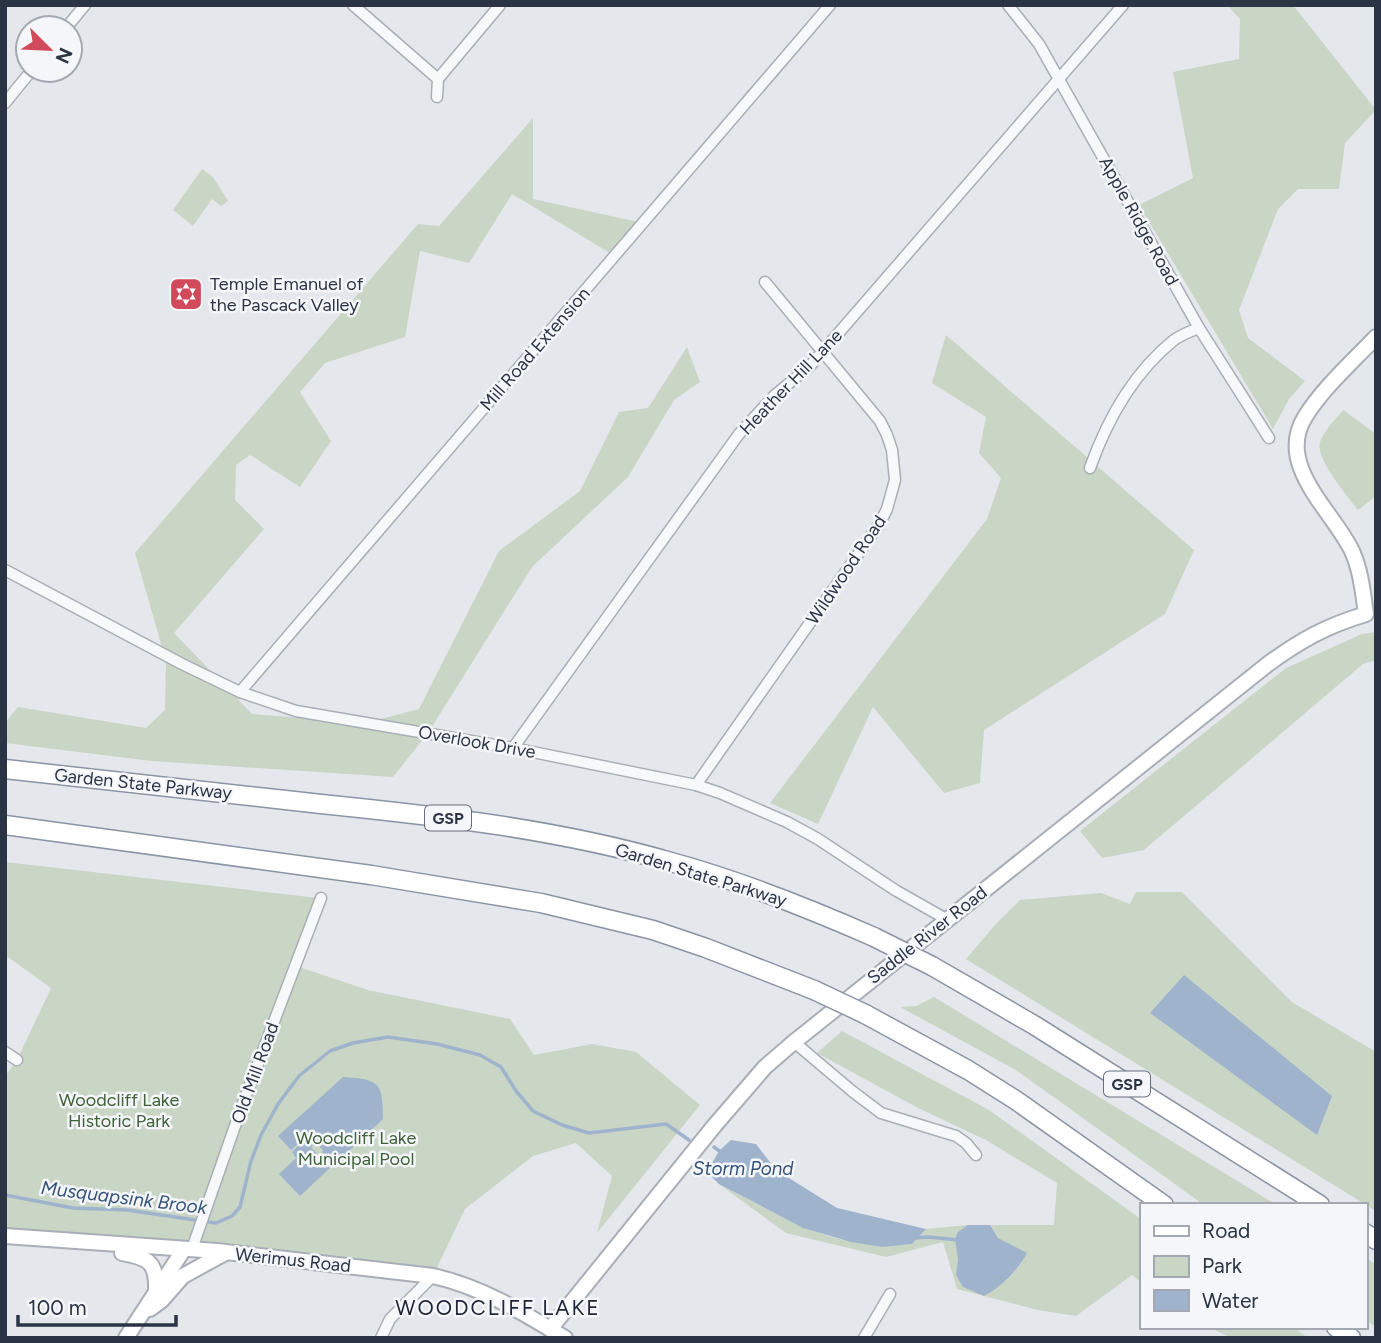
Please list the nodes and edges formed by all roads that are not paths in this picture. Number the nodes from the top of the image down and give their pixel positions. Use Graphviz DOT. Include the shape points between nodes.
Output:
graph roads {
  1 [pos="353,5"];
  2 [pos="500,5"];
  3 [pos="830,5"];
  4 [pos="1008,5"];
  5 [pos="1123,5"];
  6 [pos="438,79"];
  7 [pos="1059,79"];
  8 [pos="21,84"];
  9 [pos="437,97"];
  10 [pos="5,103"];
  11 [pos="765,282"];
  12 [pos="1199,328"];
  13 [pos="1376,337"];
  14 [pos="822,351"];
  15 [pos="1269,438"];
  16 [pos="1090,468"];
  17 [pos="5,570"];
  18 [pos="240,692"];
  19 [pos="513,748"];
  20 [pos="5,769"];
  21 [pos="696,786"];
  22 [pos="5,825"];
  23 [pos="321,898"];
  24 [pos="946,919"];
  25 [pos="794,1042"];
  26 [pos="5,1052"];
  27 [pos="17,1060"];
  28 [pos="976,1156"];
  29 [pos="1161,1203"];
  30 [pos="1317,1203"];
  31 [pos="5,1236"];
  32 [pos="87,1243"];
  33 [pos="188,1249"];
  34 [pos="226,1252"];
  35 [pos="433,1276"];
  36 [pos="156,1292"];
  37 [pos="890,1294"];
  38 [pos="143,1313"];
  39 [pos="550,1329"];
  40 [pos="126,1338"];
  41 [pos="381,1338"];
  42 [pos="565,1338"];
  43 [pos="864,1338"];
  1 -- 6 [label="street"];
  2 -- 6 [label="street"];
  3 -- 18 [label="street, Mill Road Extension"];
  4 -- 7 [label="street, Apple Ridge Road"];
  5 -- 7 [label="street, Heather Hill Lane"];
  6 -- 9 [label="street"];
  7 -- 12 [label="street, Apple Ridge Road"];
  7 -- 14 [label="street, Heather Hill Lane"];
  8 -- 10 [label="street"];
  11 -- 14 [label="street, Wildwood Road"];
  12 -- 15 [label="street, Apple Ridge Road"];
  12 -- 16 [label="street" via="1175,339 1137,380 1108,422"];
  13 -- 24 [label="main road, Saddle River Road" via="1305,417 1296,442 1306,480 1353,554 1366,614 1310,635 1276,658"];
  14 -- 19 [label="street, Heather Hill Lane" via="739,434"];
  14 -- 21 [label="street, Wildwood Road" via="887,435 895,466 892,494 880,523"];
  17 -- 18 [label="street, Overlook Drive"];
  18 -- 19 [label="street, Overlook Drive" via="296,711"];
  19 -- 21 [label="street, Overlook Drive"];
  20 -- 30 [label="highway, Garden State Parkway / GSP, bridge" via="434,816 558,835 725,878 874,937 932,966"];
  21 -- 24 [label="street, Overlook Drive" via="813,836"];
  22 -- 29 [label="highway, bridge" via="382,877 541,903 653,930 814,990 865,1014 1007,1094"];
  23 -- 33 [label="street, Old Mill Road"];
  24 -- 25 [label="main road, Saddle River Road"];
  25 -- 28 [label="street" via="881,1113 956,1136"];
  25 -- 39 [label="main road, Saddle River Road" via="732,1104"];
  26 -- 27 [label="street"];
  31 -- 32 [label="main road, Werimus Road"];
  32 -- 33 [label="main road, Werimus Road"];
  32 -- 36 [label="main road" via="149,1261 155,1269"];
  33 -- 34 [label="main road, Werimus Road"];
  33 -- 36 [label="main road"];
  34 -- 35 [label="main road, Werimus Road"];
  34 -- 38 [label="main road" via="183,1276"];
  35 -- 39 [label="main road, Werimus Road" via="476,1287"];
  35 -- 41 [label="street" via="390,1319"];
  36 -- 38 [label="main road"];
  37 -- 43 [label="street"];
  38 -- 40 [label="main road"];
  39 -- 42 [label="main road, Werimus Road"];
}
